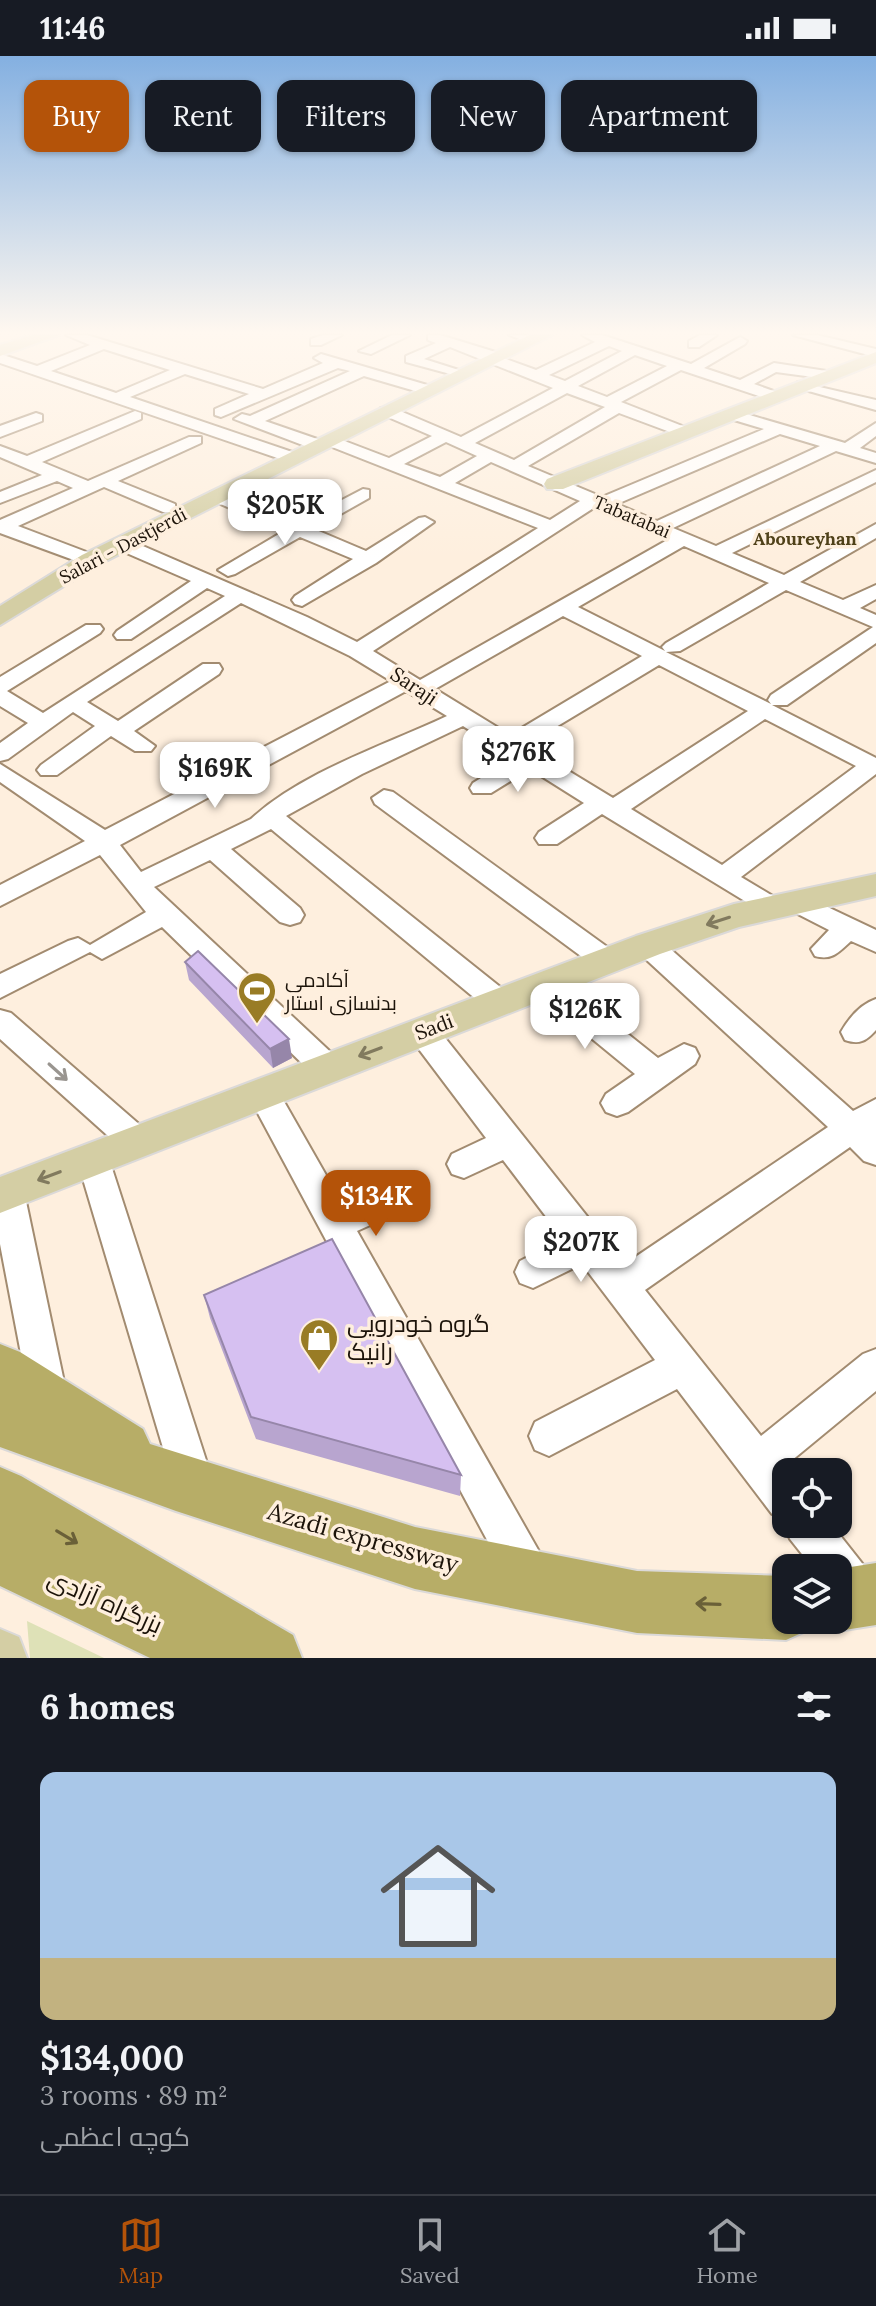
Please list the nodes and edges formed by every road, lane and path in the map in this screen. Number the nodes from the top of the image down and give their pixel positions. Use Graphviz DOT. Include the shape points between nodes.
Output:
graph roads {
  1 [pos="150,410"];
  2 [pos="226,410"];
  3 [pos="278,410"];
  4 [pos="517,410"];
  5 [pos="604,410"];
  6 [pos="625,410"];
  7 [pos="740,410"];
  8 [pos="387,411"];
  9 [pos="730,414"];
  10 [pos="135,416"];
  11 [pos="36,418"];
  12 [pos="251,422"];
  13 [pos="876,428"];
  14 [pos="778,429"];
  15 [pos="0,432"];
  16 [pos="684,432"];
  17 [pos="195,440"];
  18 [pos="454,440"];
  19 [pos="323,443"];
  20 [pos="840,448"];
  21 [pos="3,454"];
  22 [pos="490,455"];
  23 [pos="292,458"];
  24 [pos="876,458"];
  25 [pos="28,462"];
  26 [pos="390,464"];
  27 [pos="515,466"];
  28 [pos="57,475"];
  29 [pos="876,475"];
  30 [pos="547,480"];
  31 [pos="96,484"];
  32 [pos="441,484"];
  33 [pos="363,494"];
  34 [pos="217,496"];
  35 [pos="0,498"];
  36 [pos="598,502"];
  37 [pos="492,503"];
  38 [pos="169,508"];
  39 [pos="425,522"];
  40 [pos="2,526"];
  41 [pos="555,528"];
  42 [pos="657,528"];
  43 [pos="298,529"];
  44 [pos="876,530"];
  45 [pos="683,539"];
  46 [pos="122,544"];
  47 [pos="716,553"];
  48 [pos="369,559"];
  49 [pos="90,560"];
  50 [pos="228,570"];
  51 [pos="205,580"];
  52 [pos="783,582"];
  53 [pos="876,591"];
  54 [pos="240,595"];
  55 [pos="302,600"];
  56 [pos="564,608"];
  57 [pos="844,608"];
  58 [pos="0,617"];
  59 [pos="876,622"];
  60 [pos="93,629"];
  61 [pos="876,633"];
  62 [pos="124,635"];
  63 [pos="358,651"];
  64 [pos="666,652"];
  65 [pos="211,669"];
  66 [pos="414,685"];
  67 [pos="0,686"];
  68 [pos="72,702"];
  69 [pos="771,705"];
  70 [pos="5,706"];
  71 [pos="462,718"];
  72 [pos="43,723"];
  73 [pos="114,728"];
  74 [pos="143,746"];
  75 [pos="518,752"];
  76 [pos="0,754"];
  77 [pos="875,766"];
  78 [pos="49,770"];
  79 [pos="0,771"];
  80 [pos="482,788"];
  81 [pos="384,798"];
  82 [pos="607,807"];
  83 [pos="268,814"];
  84 [pos="548,838"];
  85 [pos="103,841"];
  86 [pos="213,848"];
  87 [pos="722,878"];
  88 [pos="136,885"];
  89 [pos="876,885"];
  90 [pos="0,897"];
  91 [pos="784,905"];
  92 [pos="165,913"];
  93 [pos="290,915"];
  94 [pos="848,928"];
  95 [pos="876,942"];
  96 [pos="648,945"];
  97 [pos="825,949"];
  98 [pos="607,961"];
  99 [pos="545,984"];
  100 [pos="0,987"];
  101 [pos="499,1002"];
  102 [pos="423,1032"];
  103 [pos="6,1036"];
  104 [pos="684,1056"];
  105 [pos="327,1068"];
  106 [pos="658,1075"];
  107 [pos="263,1093"];
  108 [pos="617,1103"];
  109 [pos="863,1120"];
  110 [pos="137,1142"];
  111 [pos="509,1142"];
  112 [pos="876,1151"];
  113 [pos="93,1159"];
  114 [pos="464,1164"];
  115 [pos="3,1194"];
  116 [pos="396,1198"];
  117 [pos="330,1239"];
  118 [pos="588,1244"];
  119 [pos="533,1272"];
  120 [pos="621,1287"];
  121 [pos="682,1366"];
  122 [pos="876,1367"];
  123 [pos="0,1371"];
  124 [pos="25,1410"];
  125 [pos="549,1436"];
  126 [pos="758,1463"];
  127 [pos="772,1482"];
  128 [pos="186,1485"];
  129 [pos="0,1497"];
  130 [pos="815,1538"];
  131 [pos="0,1553"];
  132 [pos="533,1581"];
  133 [pos="858,1597"];
  134 [pos="772,1607"];
  135 [pos="259,1658"];
  136 [pos="270,1658"];
  1 -- 23 [label="street"];
  2 -- 12 [label="street" via="221,412"];
  3 -- 12 [label="street"];
  4 -- 18 [label="street"];
  5 -- 27 [label="street"];
  6 -- 16 [label="street"];
  7 -- 9 [label="main road"];
  8 -- 18 [label="street, Tabatabai"];
  8 -- 19 [label="main road, Salari - Dastjerdi"];
  9 -- 14 [label="street"];
  9 -- 16 [label="main road"];
  10 -- 25 [label="street"];
  11 -- 15 [label="street"];
  12 -- 19 [label="street"];
  13 -- 20 [label="street"];
  14 -- 20 [label="street"];
  14 -- 36 [label="street"];
  16 -- 30 [label="main road"];
  17 -- 31 [label="street"];
  18 -- 22 [label="street, Tabatabai"];
  18 -- 26 [label="street"];
  19 -- 23 [label="main road, Salari - Dastjerdi"];
  19 -- 26 [label="street"];
  20 -- 24 [label="street"];
  20 -- 42 [label="street"];
  21 -- 25 [label="street"];
  22 -- 27 [label="street, Tabatabai"];
  22 -- 32 [label="street"];
  23 -- 34 [label="main road, Salari - Dastjerdi"];
  25 -- 28 [label="street"];
  26 -- 32 [label="street"];
  27 -- 30 [label="street, Tabatabai"];
  28 -- 31 [label="street"];
  28 -- 35 [label="street"];
  29 -- 47 [label="street"];
  30 -- 36 [label="street, Tabatabai"];
  30 -- 37 [label="street"];
  31 -- 38 [label="street"];
  31 -- 40 [label="street"];
  32 -- 37 [label="street"];
  33 -- 43 [label="street"];
  34 -- 43 [label="street"];
  34 -- 46 [label="main road, Salari - Dastjerdi"];
  36 -- 41 [label="street"];
  36 -- 42 [label="street, Tabatabai"];
  37 -- 41 [label="street"];
  39 -- 48 [label="street"];
  40 -- 49 [label="street"];
  41 -- 63 [label="street"];
  42 -- 45 [label="street, Tabatabai"];
  43 -- 48 [label="street"];
  43 -- 50 [label="street"];
  44 -- 52 [label="street"];
  45 -- 47 [label="street, Tabatabai"];
  45 -- 56 [label="street"];
  46 -- 49 [label="main road, Salari - Dastjerdi"];
  46 -- 51 [label="street, Saraji"];
  47 -- 52 [label="street, Tabatabai"];
  48 -- 55 [label="street"];
  49 -- 58 [label="main road, Salari - Dastjerdi"];
  51 -- 54 [label="street, Saraji"];
  51 -- 62 [label="street"];
  52 -- 57 [label="street, Tabatabai"];
  52 -- 64 [label="street"];
  53 -- 57 [label="street"];
  54 -- 63 [label="street, Saraji"];
  54 -- 68 [label="street"];
  56 -- 64 [label="street"];
  56 -- 66 [label="street"];
  57 -- 59 [label="street, Tabatabai"];
  60 -- 67 [label="street"];
  61 -- 69 [label="street"];
  63 -- 66 [label="street, Saraji"];
  64 -- 69 [label="street"];
  64 -- 75 [label="street"];
  65 -- 73 [label="street"];
  66 -- 71 [label="street, Saraji"];
  66 -- 85 [label="street"];
  68 -- 72 [label="street"];
  68 -- 73 [label="street"];
  69 -- 77 [label="street"];
  69 -- 82 [label="street"];
  70 -- 72 [label="street"];
  71 -- 75 [label="street, Saraji"];
  71 -- 83 [label="street"];
  72 -- 76 [label="street"];
  73 -- 74 [label="street"];
  73 -- 78 [label="street"];
  75 -- 80 [label="street"];
  75 -- 82 [label="street, Saraji"];
  77 -- 87 [label="street"];
  79 -- 85 [label="street"];
  81 -- 98 [label="street"];
  82 -- 84 [label="street"];
  82 -- 87 [label="street, Saraji"];
  83 -- 86 [label="street" via="260,825"];
  83 -- 101 [label="street"];
  85 -- 88 [label="street"];
  85 -- 90 [label="street"];
  86 -- 88 [label="street"];
  86 -- 93 [label="street"];
  87 -- 91 [label="street, Saraji"];
  88 -- 92 [label="street"];
  89 -- 91 [label="main road, Sadi"];
  91 -- 94 [label="street, Saraji"];
  91 -- 96 [label="main road, Sadi, one-way"];
  92 -- 100 [label="street"];
  92 -- 105 [label="street"];
  94 -- 95 [label="street, Saraji"];
  94 -- 97 [label="street"];
  96 -- 98 [label="main road, Sadi"];
  96 -- 109 [label="street"];
  98 -- 99 [label="main road, Sadi"];
  99 -- 101 [label="main road, Sadi"];
  99 -- 106 [label="street"];
  101 -- 102 [label="main road, Sadi"];
  102 -- 105 [label="main road, Sadi, one-way"];
  102 -- 111 [label="street"];
  103 -- 110 [label="street, one-way"];
  104 -- 106 [label="street"];
  105 -- 107 [label="main road, Sadi"];
  106 -- 108 [label="street"];
  107 -- 110 [label="main road, Sadi"];
  107 -- 117 [label="street"];
  109 -- 112 [label="street"];
  109 -- 120 [label="street"];
  110 -- 113 [label="main road, Sadi"];
  111 -- 114 [label="street"];
  111 -- 118 [label="street"];
  113 -- 115 [label="main road, Sadi, one-way"];
  113 -- 128 [label="street"];
  115 -- 124 [label="street"];
  116 -- 117 [label="street"];
  117 -- 132 [label="street"];
  118 -- 119 [label="street"];
  118 -- 120 [label="street"];
  120 -- 121 [label="street"];
  121 -- 125 [label="street"];
  121 -- 126 [label="street"];
  122 -- 126 [label="street"];
  123 -- 124 [label="highway"];
  124 -- 128 [label="highway, Azadi expressway" via="39,1435"];
  126 -- 127 [label="street"];
  128 -- 132 [label="highway, Azadi expressway" via="415,1558"];
  129 -- 136 [label="highway, one-way"];
  130 -- 133 [label="street"];
  131 -- 135 [label="highway, بزرگراه آزادی" via="143,1624"];
  134 -- 132 [label="highway, Azadi expressway, one-way" via="637,1602"];
}
